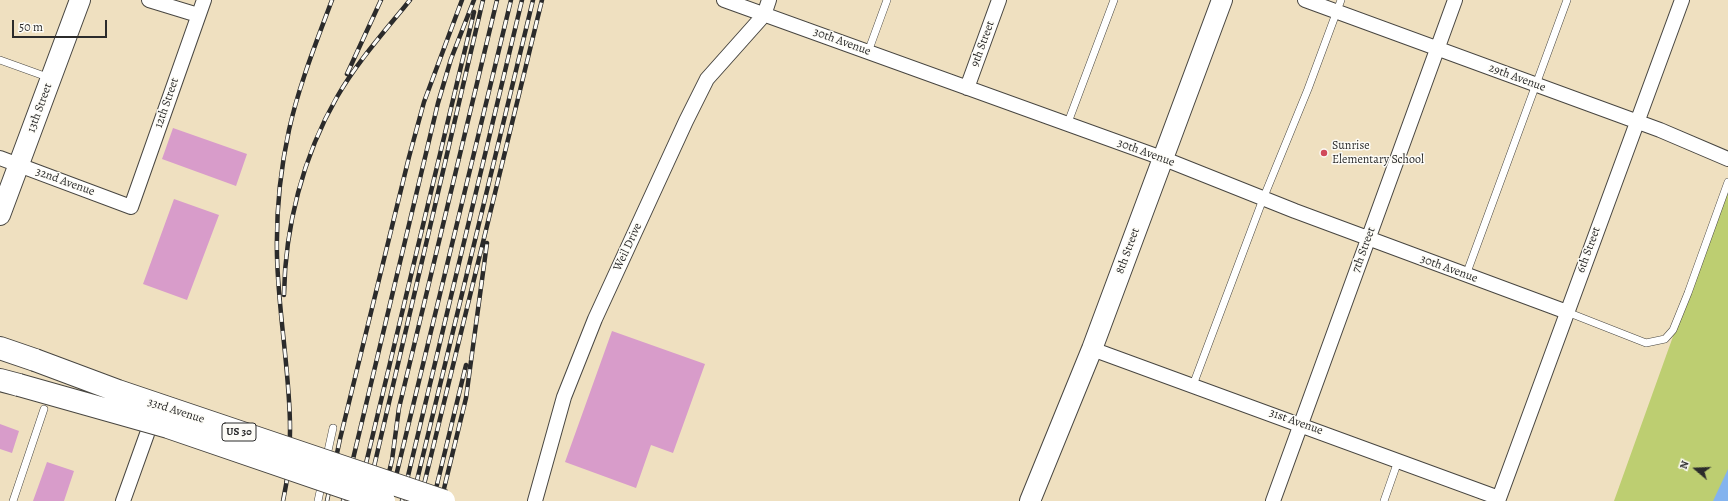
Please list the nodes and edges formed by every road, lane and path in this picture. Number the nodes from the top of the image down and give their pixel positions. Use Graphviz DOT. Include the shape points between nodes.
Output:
graph roads {
  1 [pos="80,0"];
  2 [pos="149,0"];
  3 [pos="204,0"];
  4 [pos="724,0"];
  5 [pos="769,0"];
  6 [pos="887,0"];
  7 [pos="998,0"];
  8 [pos="1114,0"];
  9 [pos="1222,0"];
  10 [pos="1305,0"];
  11 [pos="1455,0"];
  12 [pos="1567,0"];
  13 [pos="1682,0"];
  14 [pos="1339,6"];
  15 [pos="198,15"];
  16 [pos="764,15"];
  17 [pos="1437,49"];
  18 [pos="868,52"];
  19 [pos="0,60"];
  20 [pos="51,78"];
  21 [pos="1536,85"];
  22 [pos="967,88"];
  23 [pos="1637,122"];
  24 [pos="1067,125"];
  25 [pos="0,158"];
  26 [pos="1162,158"];
  27 [pos="1728,158"];
  28 [pos="19,165"];
  29 [pos="1728,182"];
  30 [pos="1263,199"];
  31 [pos="131,207"];
  32 [pos="0,215"];
  33 [pos="1368,239"];
  34 [pos="1466,275"];
  35 [pos="1567,312"];
  36 [pos="5,348"];
  37 [pos="1092,349"];
  38 [pos="10,383"];
  39 [pos="1193,385"];
  40 [pos="44,409"];
  41 [pos="1300,424"];
  42 [pos="333,428"];
  43 [pos="147,434"];
  44 [pos="1398,461"];
  45 [pos="1501,500"];
  46 [pos="13,501"];
  47 [pos="123,501"];
  48 [pos="318,501"];
  49 [pos="384,501"];
  50 [pos="444,501"];
  51 [pos="535,501"];
  52 [pos="1030,501"];
  53 [pos="1273,501"];
  54 [pos="1384,501"];
  1 -- 20 [label="main road, 13th Street"];
  2 -- 15 [label="street"];
  3 -- 15 [label="street, 12th Street"];
  4 -- 16 [label="street, 30th Avenue"];
  5 -- 16 [label="street"];
  6 -- 18 [label="lane"];
  7 -- 22 [label="street, 9th Street"];
  8 -- 24 [label="lane"];
  9 -- 26 [label="main road, 8th Street"];
  10 -- 14 [label="street, 29th Avenue"];
  11 -- 17 [label="street, 7th Street"];
  12 -- 21 [label="lane"];
  13 -- 23 [label="street, 6th Street"];
  14 -- 17 [label="street, 29th Avenue"];
  14 -- 30 [label="lane"];
  15 -- 31 [label="street, 12th Street"];
  16 -- 18 [label="street, 30th Avenue"];
  16 -- 51 [label="street, Weil Drive" via="707,79 686,121 594,319 564,397"];
  17 -- 21 [label="street, 29th Avenue"];
  17 -- 33 [label="street, 7th Street"];
  18 -- 22 [label="street, 30th Avenue"];
  19 -- 20 [label="lane"];
  20 -- 28 [label="main road, 13th Street"];
  21 -- 23 [label="street, 29th Avenue"];
  21 -- 34 [label="lane"];
  22 -- 24 [label="street, 30th Avenue"];
  23 -- 27 [label="street, 29th Avenue"];
  23 -- 35 [label="street, 6th Street"];
  24 -- 26 [label="street, 30th Avenue"];
  25 -- 28 [label="street, 32nd Avenue"];
  26 -- 30 [label="street, 30th Avenue"];
  26 -- 37 [label="main road, 8th Street"];
  28 -- 31 [label="street, 32nd Avenue"];
  28 -- 32 [label="main road, 13th Street"];
  29 -- 35 [label="lane" via="1688,293 1673,330 1665,339 1646,343"];
  30 -- 33 [label="street, 30th Avenue"];
  30 -- 39 [label="lane"];
  33 -- 34 [label="street, 30th Avenue"];
  33 -- 41 [label="street, 7th Street"];
  34 -- 35 [label="street, 30th Avenue"];
  35 -- 45 [label="street, 6th Street"];
  36 -- 50 [label="highway, 33rd Avenue / US 30, bridge" via="118,391"];
  37 -- 39 [label="street, 31st Avenue"];
  37 -- 52 [label="main road, 8th Street"];
  38 -- 49 [label="highway, 33rd Avenue / US 30, bridge" via="168,427"];
  39 -- 41 [label="street, 31st Avenue"];
  40 -- 46 [label="lane"];
  41 -- 44 [label="street, 31st Avenue"];
  41 -- 53 [label="street, 7th Street"];
  42 -- 48 [label="lane"];
  43 -- 47 [label="street"];
  44 -- 45 [label="street, 31st Avenue"];
  44 -- 54 [label="lane"];
}
